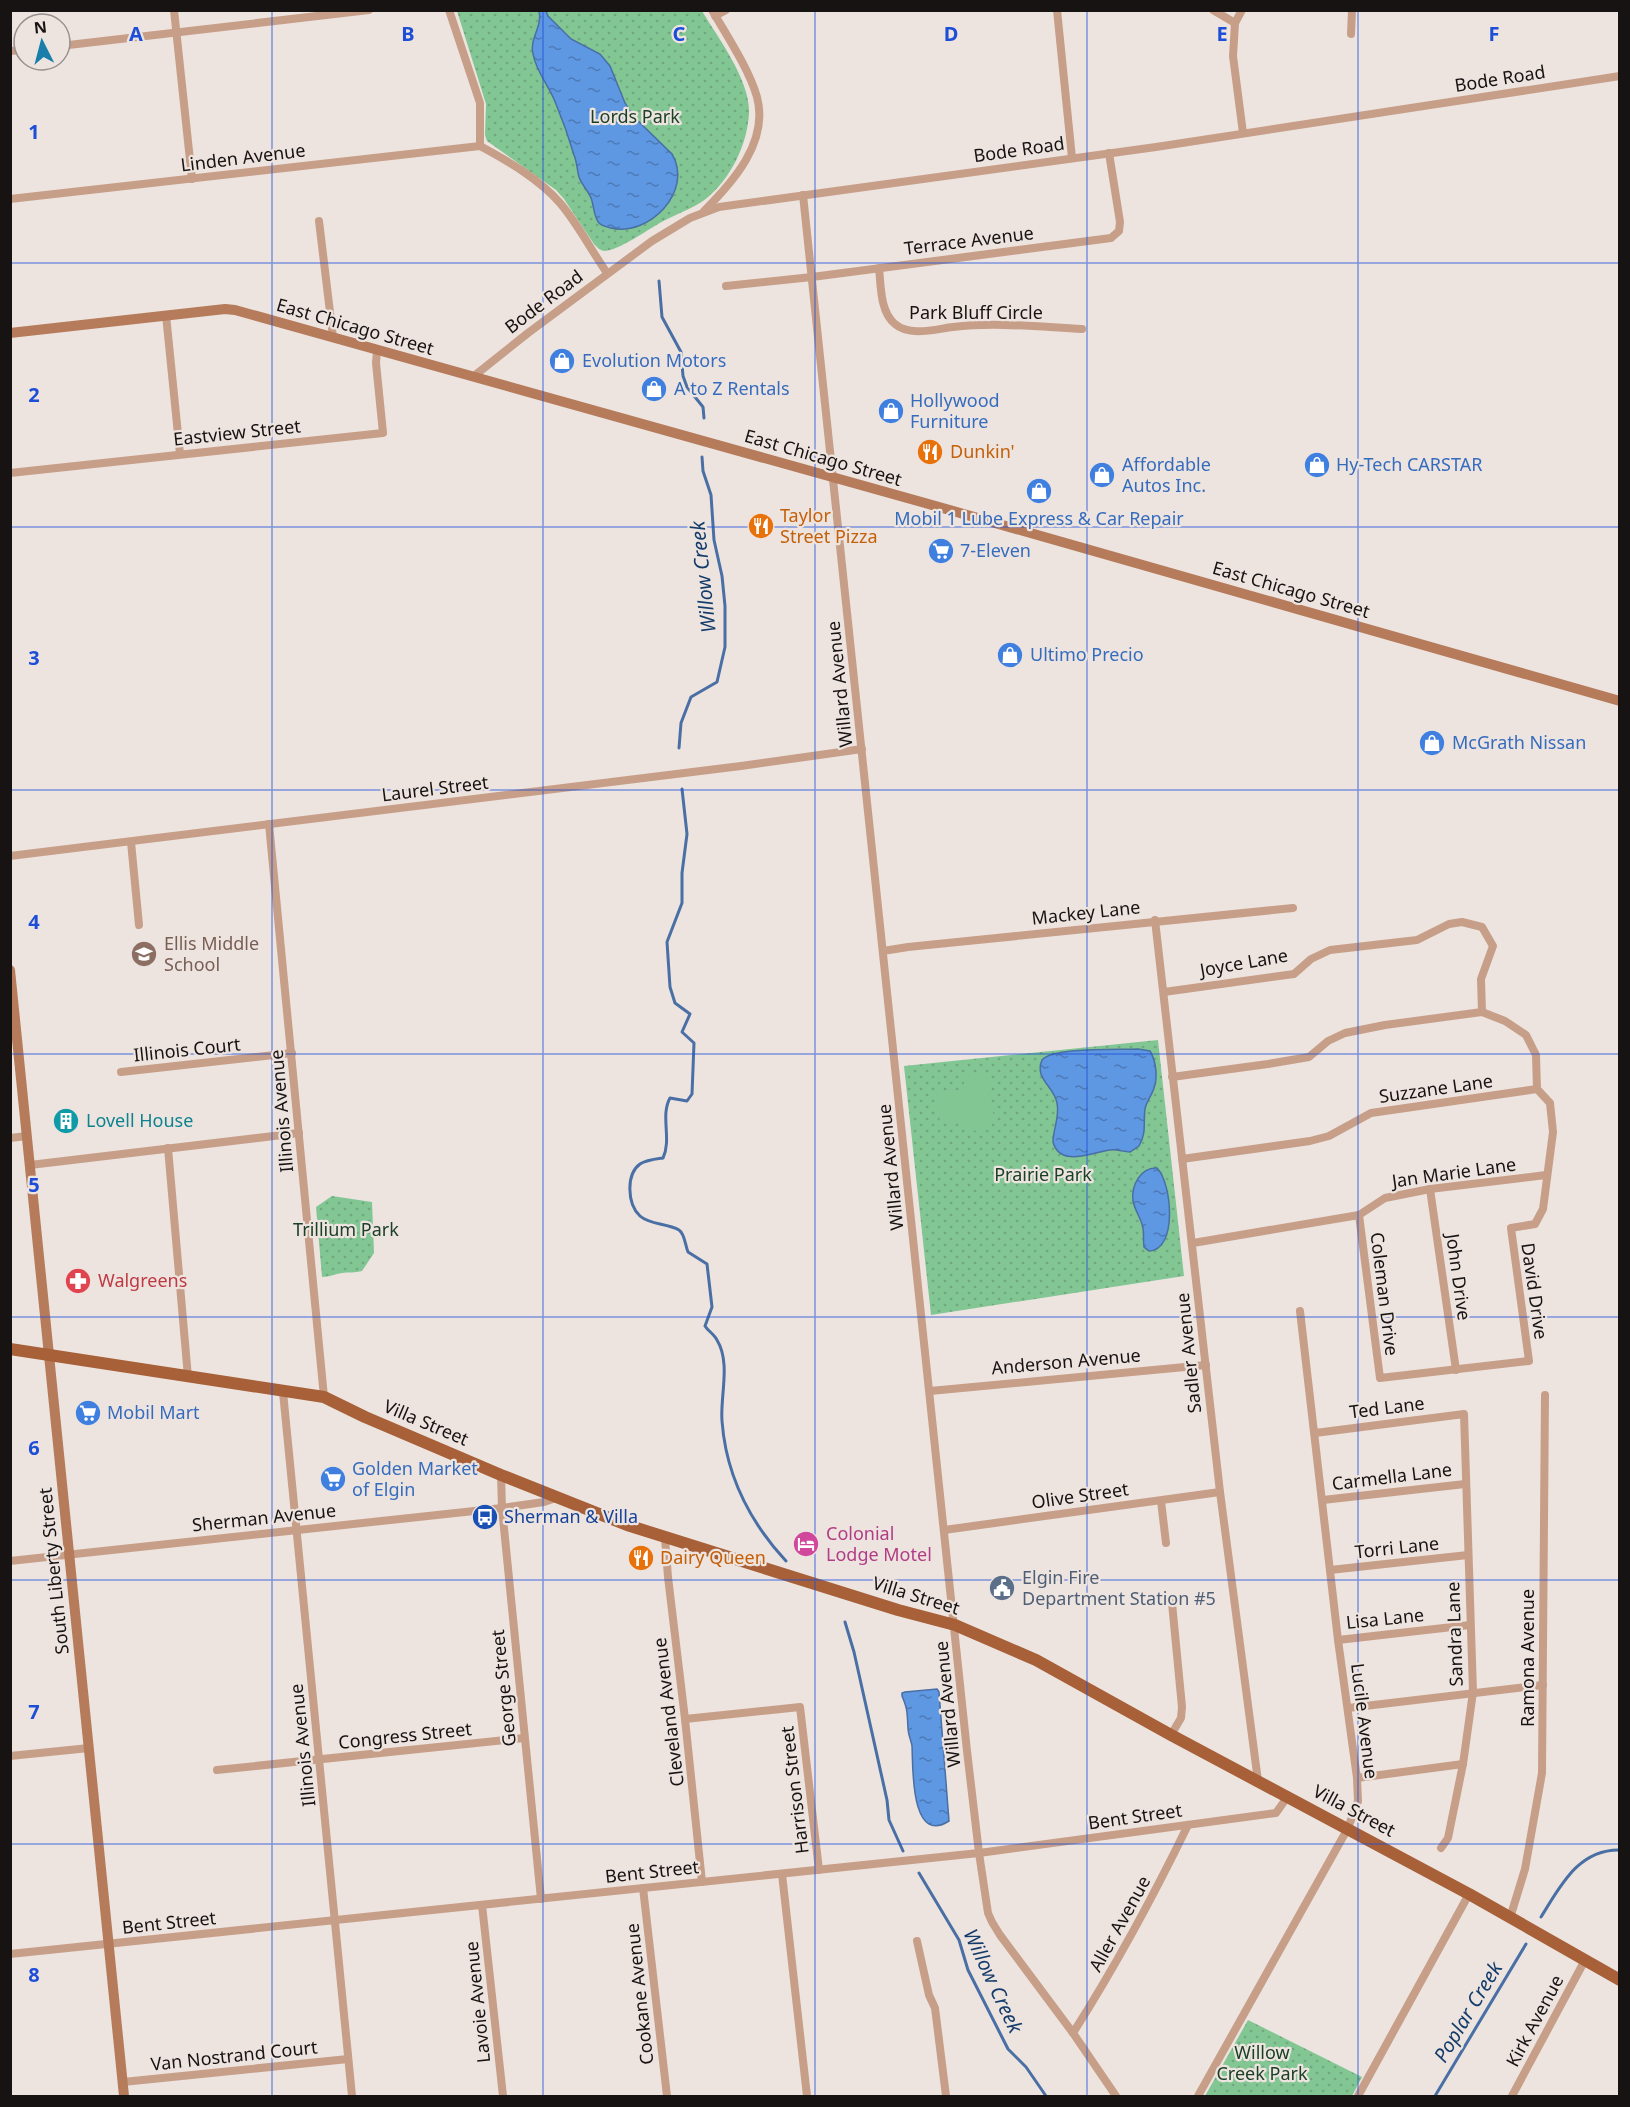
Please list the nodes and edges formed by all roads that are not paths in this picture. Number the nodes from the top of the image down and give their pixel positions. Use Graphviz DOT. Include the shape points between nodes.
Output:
graph roads {
  1 [pos="174,10"];
  2 [pos="369,10"];
  3 [pos="449,10"];
  4 [pos="726,10"];
  5 [pos="1057,10"];
  6 [pos="1213,10"];
  7 [pos="1242,10"];
  8 [pos="1352,10"];
  9 [pos="713,13"];
  10 [pos="1235,23"];
  11 [pos="176,32"];
  12 [pos="1351,34"];
  13 [pos="72,45"];
  14 [pos="1620,76"];
  15 [pos="1243,133"];
  16 [pos="480,146"];
  17 [pos="1109,153"];
  18 [pos="1072,158"];
  19 [pos="192,179"];
  20 [pos="803,195"];
  21 [pos="10,199"];
  22 [pos="703,212"];
  23 [pos="319,221"];
  24 [pos="879,268"];
  25 [pos="607,273"];
  26 [pos="812,277"];
  27 [pos="726,286"];
  28 [pos="166,315"];
  29 [pos="1082,329"];
  30 [pos="10,333"];
  31 [pos="333,337"];
  32 [pos="377,350"];
  33 [pos="474,376"];
  34 [pos="180,454"];
  35 [pos="10,473"];
  36 [pos="833,478"];
  37 [pos="1620,700"];
  38 [pos="862,749"];
  39 [pos="269,824"];
  40 [pos="131,842"];
  41 [pos="10,856"];
  42 [pos="1293,908"];
  43 [pos="1155,920"];
  44 [pos="140,925"];
  45 [pos="883,951"];
  46 [pos="10,970"];
  47 [pos="1164,992"];
  48 [pos="1482,1012"];
  49 [pos="292,1053"];
  50 [pos="121,1072"];
  51 [pos="1172,1077"];
  52 [pos="1537,1089"];
  53 [pos="299,1133"];
  54 [pos="27,1136"];
  55 [pos="10,1138"];
  56 [pos="168,1148"];
  57 [pos="1182,1159"];
  58 [pos="30,1165"];
  59 [pos="1546,1175"];
  60 [pos="1430,1190"];
  61 [pos="1359,1215"];
  62 [pos="1193,1243"];
  63 [pos="1300,1311"];
  64 [pos="10,1349"];
  65 [pos="49,1354"];
  66 [pos="1206,1365"];
  67 [pos="1456,1370"];
  68 [pos="188,1377"];
  69 [pos="930,1391"];
  70 [pos="283,1392"];
  71 [pos="1545,1395"];
  72 [pos="324,1397"];
  73 [pos="1464,1414"];
  74 [pos="1315,1433"];
  75 [pos="501,1475"];
  76 [pos="1465,1484"];
  77 [pos="1220,1492"];
  78 [pos="556,1498"];
  79 [pos="1323,1500"];
  80 [pos="1161,1501"];
  81 [pos="502,1508"];
  82 [pos="296,1529"];
  83 [pos="944,1530"];
  84 [pos="665,1539"];
  85 [pos="1166,1544"];
  86 [pos="69,1554"];
  87 [pos="1468,1555"];
  88 [pos="10,1561"];
  89 [pos="1330,1570"];
  90 [pos="1172,1603"];
  91 [pos="955,1625"];
  92 [pos="1470,1625"];
  93 [pos="1338,1640"];
  94 [pos="1543,1685"];
  95 [pos="1473,1692"];
  96 [pos="1348,1708"];
  97 [pos="685,1719"];
  98 [pos="1171,1735"];
  99 [pos="524,1738"];
  100 [pos="89,1748"];
  101 [pos="10,1756"];
  102 [pos="320,1760"];
  103 [pos="1463,1764"];
  104 [pos="217,1770"];
  105 [pos="1357,1778"];
  106 [pos="1258,1781"];
  107 [pos="1288,1796"];
  108 [pos="1188,1825"];
  109 [pos="1348,1828"];
  110 [pos="1441,1848"];
  111 [pos="979,1853"];
  112 [pos="819,1870"];
  113 [pos="782,1874"];
  114 [pos="702,1882"];
  115 [pos="643,1888"];
  116 [pos="1469,1894"];
  117 [pos="541,1899"];
  118 [pos="482,1905"];
  119 [pos="1510,1918"];
  120 [pos="335,1920"];
  121 [pos="917,1941"];
  122 [pos="108,1944"];
  123 [pos="10,1954"];
  124 [pos="1585,1960"];
  125 [pos="1620,1980"];
  126 [pos="1073,2034"];
  127 [pos="348,2059"];
  128 [pos="123,2082"];
  129 [pos="124,2097"];
  130 [pos="352,2097"];
  131 [pos="503,2097"];
  132 [pos="667,2097"];
  133 [pos="807,2097"];
  134 [pos="946,2097"];
  135 [pos="1116,2097"];
  136 [pos="1198,2097"];
  137 [pos="1358,2097"];
  138 [pos="1512,2097"];
  1 -- 11 [label="street"];
  2 -- 11 [label="street"];
  3 -- 16 [label="street" via="480,103"];
  4 -- 9 [label="street"];
  5 -- 18 [label="street"];
  6 -- 10 [label="street"];
  7 -- 10 [label="street"];
  8 -- 12 [label="street"];
  9 -- 22 [label="street" via="749,78 758,114 744,165"];
  10 -- 15 [label="street" via="1233,56"];
  11 -- 13 [label="street"];
  11 -- 19 [label="street"];
  14 -- 15 [label="street, Bode Road"];
  15 -- 17 [label="street, Bode Road"];
  16 -- 19 [label="street, Linden Avenue"];
  16 -- 25 [label="street" via="554,197"];
  17 -- 18 [label="street, Bode Road"];
  17 -- 24 [label="street, Terrace Avenue" via="1120,222 1118,233 1105,239"];
  18 -- 20 [label="street, Bode Road"];
  19 -- 21 [label="street, Linden Avenue"];
  20 -- 22 [label="street, Bode Road"];
  20 -- 26 [label="street, Willard Avenue"];
  22 -- 25 [label="street, Bode Road" via="670,229"];
  23 -- 31 [label="street"];
  24 -- 26 [label="street, Terrace Avenue"];
  24 -- 29 [label="street, Park Bluff Circle" via="885,308 893,322 903,329 924,331 979,325"];
  25 -- 33 [label="street, Bode Road"];
  26 -- 27 [label="street, Terrace Avenue"];
  26 -- 36 [label="street, Willard Avenue"];
  28 -- 30 [label="main road, East Chicago Street"];
  28 -- 31 [label="main road, East Chicago Street" via="230,309"];
  28 -- 34 [label="street"];
  31 -- 32 [label="main road, East Chicago Street"];
  32 -- 33 [label="main road, East Chicago Street"];
  32 -- 34 [label="street, Eastview Street" via="383,433"];
  33 -- 36 [label="main road, East Chicago Street"];
  34 -- 35 [label="street, Eastview Street"];
  36 -- 37 [label="main road, East Chicago Street"];
  36 -- 38 [label="street, Willard Avenue"];
  38 -- 39 [label="street, Laurel Street"];
  38 -- 45 [label="street, Willard Avenue"];
  39 -- 40 [label="street, Laurel Street"];
  39 -- 49 [label="street, Illinois Avenue"];
  40 -- 41 [label="street, Laurel Street"];
  40 -- 44 [label="street"];
  42 -- 43 [label="street, Mackey Lane"];
  43 -- 45 [label="street, Mackey Lane"];
  43 -- 47 [label="street, Sadler Avenue"];
  45 -- 69 [label="street, Willard Avenue"];
  46 -- 54 [label="main road, South Liberty Street"];
  47 -- 48 [label="street, Joyce Lane" via="1294,974 1311,959 1330,950 1417,940 1462,922 1482,927 1493,946 1481,979"];
  47 -- 51 [label="street, Sadler Avenue"];
  48 -- 51 [label="street" via="1345,1033 1309,1057"];
  48 -- 52 [label="street" via="1526,1035 1536,1055"];
  49 -- 50 [label="street, Illinois Court"];
  49 -- 53 [label="street, Illinois Avenue"];
  51 -- 57 [label="street, Sadler Avenue"];
  52 -- 57 [label="street, Suzzane Lane" via="1371,1113 1329,1136 1310,1141"];
  52 -- 59 [label="street" via="1550,1103 1553,1132"];
  53 -- 56 [label="street"];
  53 -- 72 [label="street, Illinois Avenue"];
  54 -- 55 [label="street"];
  54 -- 58 [label="main road, South Liberty Street"];
  56 -- 58 [label="street"];
  56 -- 68 [label="street"];
  57 -- 62 [label="street, Sadler Avenue"];
  58 -- 65 [label="main road, South Liberty Street"];
  59 -- 60 [label="street, Jan Marie Lane"];
  59 -- 67 [label="street, David Drive" via="1543,1209 1534,1224 1511,1228 1529,1361"];
  60 -- 61 [label="street, Jan Marie Lane" via="1385,1198"];
  60 -- 67 [label="street, John Drive"];
  61 -- 62 [label="street, Jan Marie Lane"];
  61 -- 67 [label="street, Coleman Drive" via="1380,1378"];
  62 -- 66 [label="street, Sadler Avenue"];
  63 -- 74 [label="street, Lucile Avenue"];
  64 -- 65 [label="main road, Villa Street"];
  65 -- 68 [label="main road, Villa Street"];
  65 -- 86 [label="main road, South Liberty Street"];
  66 -- 69 [label="street, Anderson Avenue"];
  66 -- 77 [label="street, Sadler Avenue"];
  68 -- 70 [label="main road, Villa Street"];
  69 -- 83 [label="street, Willard Avenue"];
  70 -- 72 [label="main road, Villa Street"];
  70 -- 82 [label="street, Illinois Avenue"];
  71 -- 94 [label="street, Ramona Avenue"];
  72 -- 75 [label="main road, Villa Street"];
  73 -- 74 [label="street, Ted Lane"];
  73 -- 76 [label="street, Sandra Lane"];
  74 -- 79 [label="street, Lucile Avenue"];
  75 -- 78 [label="main road, Villa Street"];
  75 -- 81 [label="street, George Street"];
  76 -- 79 [label="street, Carmella Lane"];
  76 -- 87 [label="street, Sandra Lane"];
  77 -- 80 [label="street, Olive Street"];
  77 -- 106 [label="street, Sadler Avenue"];
  78 -- 81 [label="street, Sherman Avenue"];
  78 -- 84 [label="main road, Villa Street"];
  79 -- 89 [label="street, Lucile Avenue"];
  80 -- 83 [label="street, Olive Street"];
  80 -- 85 [label="street"];
  81 -- 82 [label="street, Sherman Avenue"];
  81 -- 99 [label="street, George Street"];
  82 -- 86 [label="street, Sherman Avenue"];
  82 -- 102 [label="street, Illinois Avenue"];
  83 -- 91 [label="street, Willard Avenue"];
  84 -- 91 [label="main road, Villa Street"];
  84 -- 97 [label="street, Cleveland Avenue"];
  86 -- 88 [label="street, Sherman Avenue"];
  86 -- 100 [label="main road, South Liberty Street"];
  87 -- 89 [label="street, Torri Lane"];
  87 -- 92 [label="street, Sandra Lane"];
  89 -- 93 [label="street, Lucile Avenue"];
  90 -- 98 [label="street" via="1182,1707 1181,1718"];
  91 -- 98 [label="main road, Villa Street" via="1036,1660"];
  91 -- 111 [label="street, Willard Avenue"];
  92 -- 93 [label="street, Lisa Lane"];
  92 -- 95 [label="street, Sandra Lane"];
  93 -- 96 [label="street, Lucile Avenue"];
  94 -- 95 [label="street"];
  94 -- 119 [label="street, Ramona Avenue" via="1542,1773 1525,1869"];
  95 -- 96 [label="street"];
  95 -- 103 [label="street, Sandra Lane"];
  96 -- 105 [label="street, Lucile Avenue"];
  97 -- 112 [label="street, Harrison Street" via="800,1707"];
  97 -- 114 [label="street, Cleveland Avenue"];
  98 -- 106 [label="main road, Villa Street"];
  99 -- 102 [label="street, Congress Street"];
  99 -- 117 [label="street, George Street"];
  100 -- 101 [label="street"];
  100 -- 122 [label="main road, South Liberty Street"];
  102 -- 104 [label="street, Congress Street"];
  102 -- 120 [label="street, Illinois Avenue"];
  103 -- 105 [label="street"];
  103 -- 110 [label="street, Sandra Lane" via="1448,1838"];
  105 -- 109 [label="street, Lucile Avenue" via="1358,1801"];
  106 -- 107 [label="main road, Villa Street"];
  107 -- 108 [label="street, Bent Street" via="1276,1813"];
  107 -- 109 [label="main road, Villa Street"];
  108 -- 111 [label="street, Bent Street"];
  108 -- 126 [label="street, Aller Avenue"];
  109 -- 116 [label="main road, Villa Street"];
  109 -- 136 [label="street, Lucile Avenue"];
  111 -- 112 [label="street, Bent Street"];
  111 -- 126 [label="street, Willard Avenue" via="992,1922"];
  112 -- 113 [label="street, Bent Street"];
  113 -- 114 [label="street, Bent Street"];
  113 -- 133 [label="street"];
  114 -- 115 [label="street, Bent Street"];
  115 -- 117 [label="street, Bent Street"];
  115 -- 132 [label="street, Cookane Avenue"];
  116 -- 119 [label="main road, Villa Street"];
  116 -- 137 [label="street"];
  117 -- 118 [label="street, Bent Street"];
  118 -- 120 [label="street, Bent Street"];
  118 -- 131 [label="street, Lavoie Avenue"];
  119 -- 124 [label="main road, Villa Street"];
  120 -- 122 [label="street, Bent Street"];
  120 -- 127 [label="street, Illinois Avenue"];
  121 -- 134 [label="street" via="935,2008"];
  122 -- 123 [label="street, Bent Street"];
  122 -- 128 [label="main road, South Liberty Street"];
  124 -- 125 [label="main road, Villa Street"];
  124 -- 138 [label="street, Kirk Avenue"];
  126 -- 135 [label="street, Willard Avenue"];
  127 -- 128 [label="street, Van Nostrand Court"];
  127 -- 130 [label="street, Illinois Avenue"];
  128 -- 129 [label="main road, South Liberty Street"];
}
